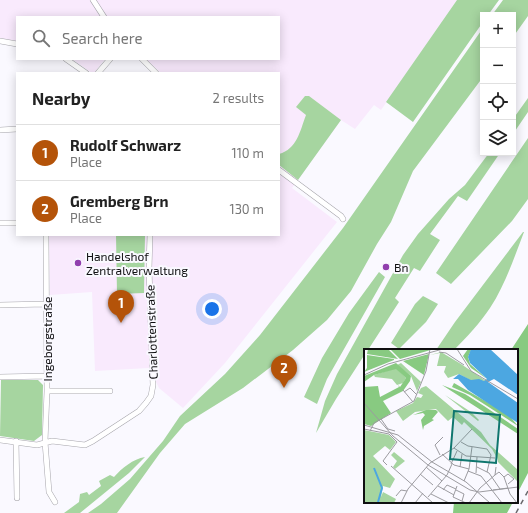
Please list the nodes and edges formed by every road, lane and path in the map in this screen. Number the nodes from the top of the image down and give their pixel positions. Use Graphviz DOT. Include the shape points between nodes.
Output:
graph roads {
  1 [pos="93,0"];
  2 [pos="103,16"];
  3 [pos="0,41"];
  4 [pos="16,44"];
  5 [pos="67,60"];
  6 [pos="109,60"];
  7 [pos="143,60"];
  8 [pos="85,72"];
  9 [pos="99,72"];
  10 [pos="155,72"];
  11 [pos="16,129"];
  12 [pos="0,130"];
  13 [pos="280,171"];
  14 [pos="343,219"];
  15 [pos="0,223"];
  16 [pos="16,223"];
  17 [pos="46,236"];
  18 [pos="150,236"];
  19 [pos="46,304"];
  20 [pos="0,305"];
  21 [pos="47,376"];
  22 [pos="0,377"];
  23 [pos="47,391"];
  24 [pos="110,391"];
  25 [pos="0,440"];
  26 [pos="16,442"];
  27 [pos="45,442"];
  28 [pos="17,498"];
  29 [pos="55,502"];
  1 -- 2 [label="street"];
  3 -- 4 [label="street"];
  5 -- 8 [label="street"];
  6 -- 9 [label="street"];
  7 -- 10 [label="street"];
  11 -- 12 [label="street"];
  13 -- 14 [label="street"];
  15 -- 16 [label="street"];
  17 -- 19 [label="street, Ingeborgstraße"];
  18 -- 27 [label="street, Charlottenstraße" via="153,385 150,396 139,411 85,445"];
  19 -- 20 [label="street"];
  19 -- 21 [label="street, Ingeborgstraße"];
  21 -- 22 [label="street"];
  21 -- 23 [label="street, Ingeborgstraße"];
  23 -- 24 [label="street"];
  23 -- 27 [label="street, Ingeborgstraße"];
  25 -- 26 [label="street, Charlottenstraße"];
  26 -- 27 [label="street, Charlottenstraße" via="37,445"];
  26 -- 28 [label="street"];
  27 -- 29 [label="street, Ingeborgstraße" via="49,492"];
}
